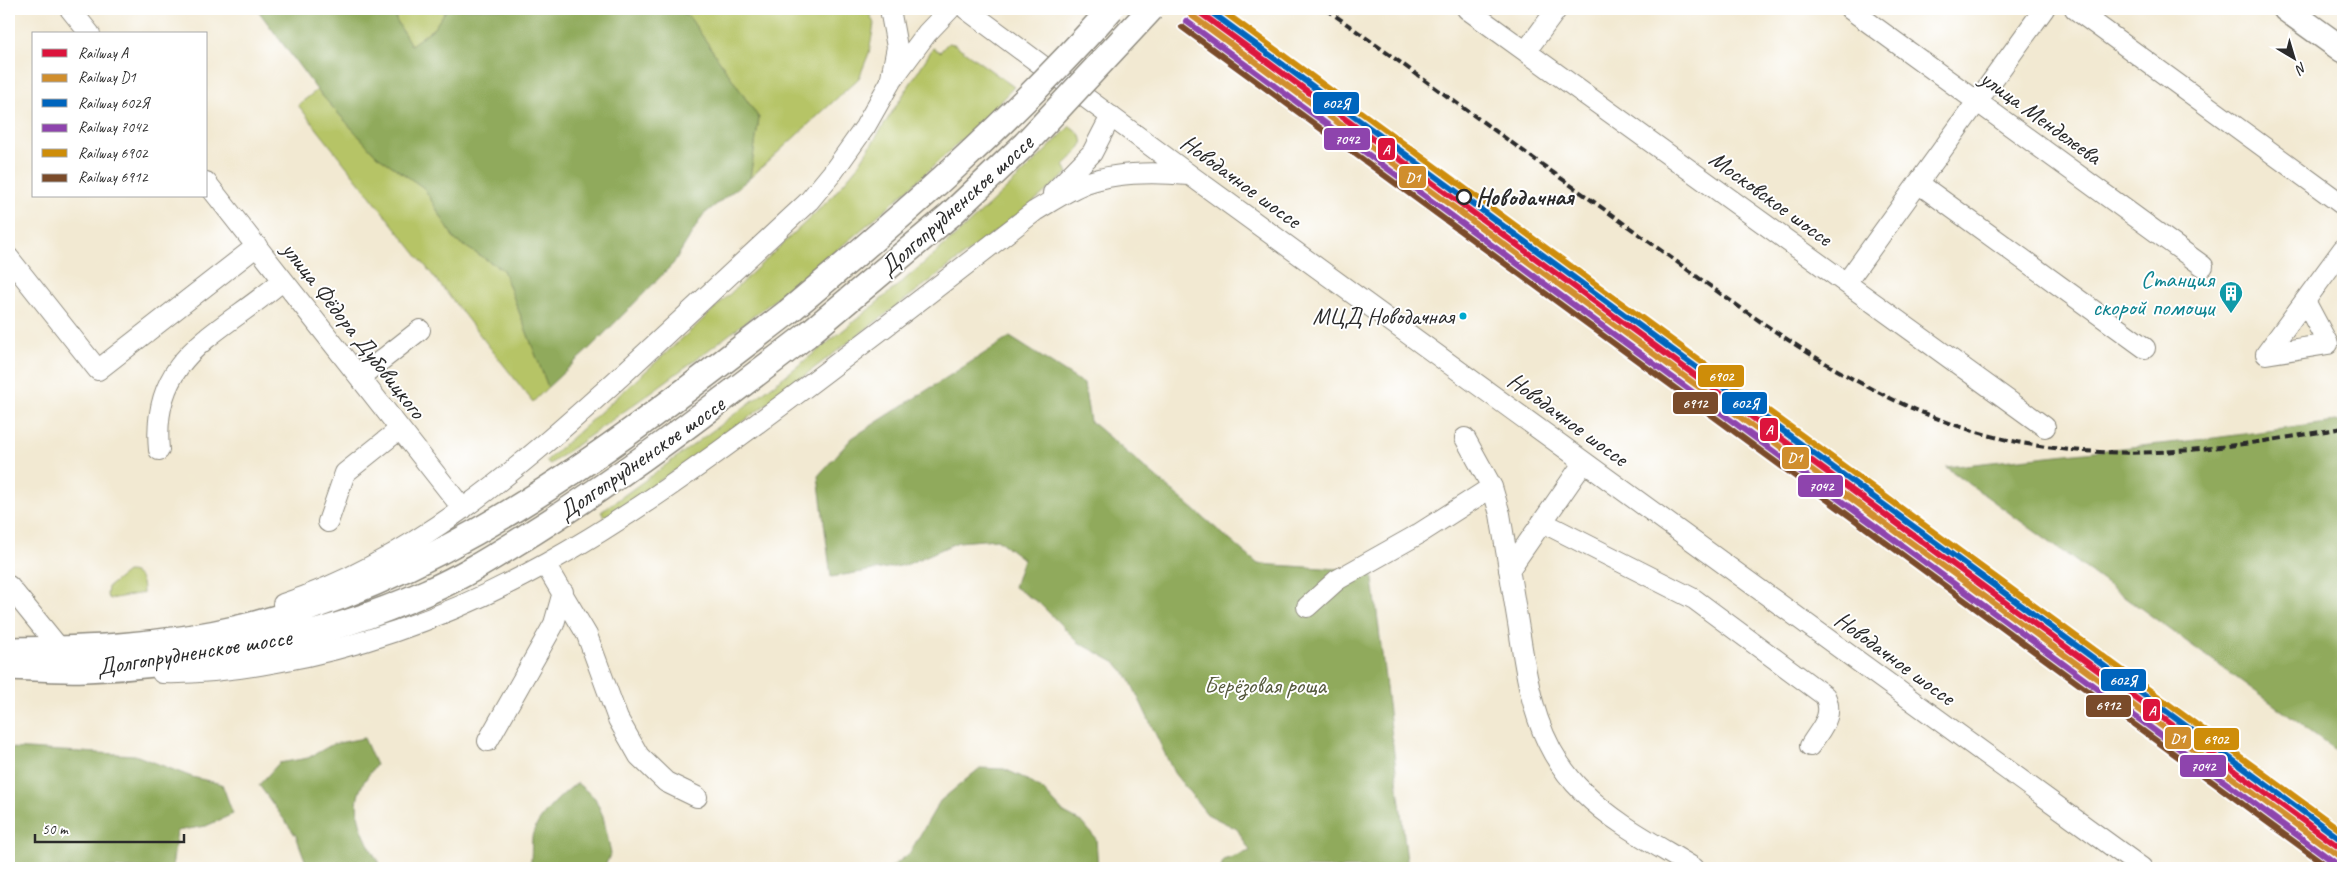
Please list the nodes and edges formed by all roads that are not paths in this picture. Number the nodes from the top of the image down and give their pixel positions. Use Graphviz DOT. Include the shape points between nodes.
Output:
graph roads {
  1 [pos="70,9"];
  2 [pos="890,9"];
  3 [pos="950,9"];
  4 [pos="966,9"];
  5 [pos="1111,9"];
  6 [pos="1151,9"];
  7 [pos="1467,9"];
  8 [pos="1557,9"];
  9 [pos="1850,9"];
  10 [pos="2044,9"];
  11 [pos="2076,9"];
  12 [pos="2286,9"];
  13 [pos="88,32"];
  14 [pos="2343,50"];
  15 [pos="1526,51"];
  16 [pos="891,81"];
  17 [pos="1977,101"];
  18 [pos="1111,116"];
  19 [pos="1190,175"];
  20 [pos="1918,183"];
  21 [pos="208,185"];
  22 [pos="2343,205"];
  23 [pos="1035,211"];
  24 [pos="257,246"];
  25 [pos="2343,249"];
  26 [pos="9,258"];
  27 [pos="2203,266"];
  28 [pos="283,280"];
  29 [pos="1846,283"];
  30 [pos="2305,301"];
  31 [pos="420,330"];
  32 [pos="2145,348"];
  33 [pos="360,377"];
  34 [pos="2045,427"];
  35 [pos="400,429"];
  36 [pos="1465,438"];
  37 [pos="159,450"];
  38 [pos="1584,462"];
  39 [pos="1492,487"];
  40 [pos="463,509"];
  41 [pos="328,522"];
  42 [pos="1542,522"];
  43 [pos="546,566"];
  44 [pos="1509,570"];
  45 [pos="9,586"];
  46 [pos="562,592"];
  47 [pos="1307,608"];
  48 [pos="157,644"];
  49 [pos="60,649"];
  50 [pos="9,650"];
  51 [pos="9,668"];
  52 [pos="84,669"];
  53 [pos="488,741"];
  54 [pos="1810,746"];
  55 [pos="697,797"];
  56 [pos="1694,868"];
  57 [pos="2142,868"];
  1 -- 13 [label="street"];
  2 -- 16 [label="street" via="897,46"];
  3 -- 16 [label="street" via="927,33"];
  4 -- 18 [label="street, Новодачное шоссе"];
  5 -- 48 [label="main road, Долгопрудненское шоссе, bridge" via="997,129 930,192 788,312 630,432 559,481 477,532 415,565 300,612 238,629"];
  6 -- 52 [label="main road, Долгопрудненское шоссе, bridge" via="1025,144 950,214 807,335 648,456 492,558 428,592 313,633 242,650 164,662"];
  7 -- 15 [label="street, Московское шоссе"];
  8 -- 15 [label="street"];
  9 -- 17 [label="street, улица Менделеева"];
  10 -- 17 [label="street"];
  11 -- 22 [label="street"];
  12 -- 14 [label="main road"];
  15 -- 29 [label="street, Московское шоссе"];
  16 -- 40 [label="street" via="865,127 809,201 557,435"];
  17 -- 20 [label="street"];
  17 -- 27 [label="street, улица Менделеева"];
  18 -- 19 [label="street, Новодачное шоссе"];
  18 -- 23 [label="street" via="1092,153"];
  19 -- 23 [label="street" via="1171,173 1102,178 1068,191"];
  19 -- 38 [label="street, Новодачное шоссе"];
  20 -- 29 [label="street"];
  20 -- 32 [label="street"];
  21 -- 24 [label="street, улица Фёдора Дубовицкого"];
  23 -- 43 [label="street" via="705,463 628,516"];
  24 -- 26 [label="street" via="98,370"];
  24 -- 28 [label="street, улица Фёдора Дубовицкого"];
  25 -- 30 [label="street"];
  28 -- 33 [label="street, улица Фёдора Дубовицкого"];
  28 -- 37 [label="street" via="199,344 177,368 159,415"];
  29 -- 34 [label="street, Московское шоссе"];
  31 -- 33 [label="street"];
  33 -- 35 [label="street, улица Фёдора Дубовицкого"];
  35 -- 40 [label="street, улица Фёдора Дубовицкого"];
  35 -- 41 [label="street" via="345,473"];
  36 -- 39 [label="street"];
  38 -- 42 [label="street"];
  38 -- 57 [label="street, Новодачное шоссе"];
  39 -- 44 [label="street"];
  39 -- 47 [label="street" via="1417,536 1336,580"];
  40 -- 48 [label="street" via="400,549 299,599 199,628"];
  42 -- 44 [label="street"];
  42 -- 54 [label="street" via="1694,599 1825,696 1830,706 1828,718"];
  43 -- 46 [label="street"];
  43 -- 52 [label="street" via="426,620 368,642 312,656 248,667 175,673"];
  44 -- 56 [label="street" via="1530,697 1540,728 1554,753 1583,793"];
  45 -- 49 [label="street"];
  46 -- 53 [label="street" via="554,624"];
  46 -- 55 [label="street" via="587,635 618,719 639,756 666,782"];
  48 -- 49 [label="main road, Долгопрудненское шоссе"];
  49 -- 50 [label="main road, Долгопрудненское шоссе"];
  51 -- 52 [label="main road, Долгопрудненское шоссе"];
}
